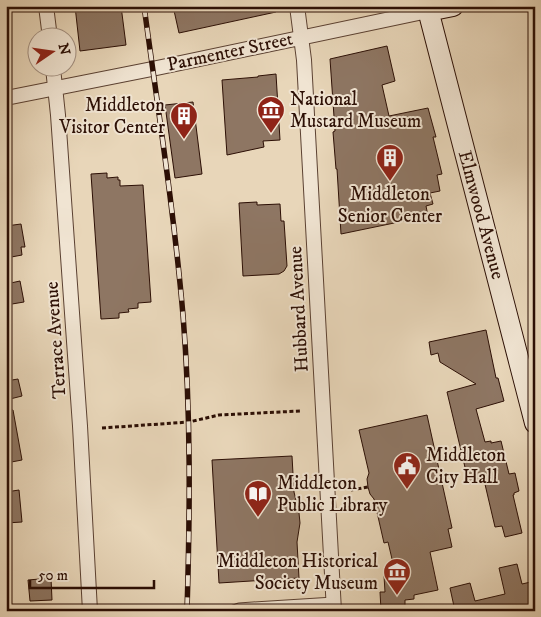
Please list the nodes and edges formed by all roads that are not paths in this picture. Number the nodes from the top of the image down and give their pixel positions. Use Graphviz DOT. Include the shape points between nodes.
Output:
graph roads {
  1 [pos="46,6"];
  2 [pos="297,6"];
  3 [pos="454,6"];
  4 [pos="428,9"];
  5 [pos="49,28"];
  6 [pos="302,37"];
  7 [pos="54,78"];
  8 [pos="55,88"];
  9 [pos="6,98"];
  10 [pos="535,423"];
  11 [pos="334,606"];
  12 [pos="90,611"];
  13 [pos="228,611"];
  1 -- 5 [label="street"];
  2 -- 6 [label="street, Hubbard Avenue"];
  3 -- 4 [label="street, Parmenter Street"];
  4 -- 6 [label="street, Parmenter Street"];
  4 -- 10 [label="street, Elmwood Avenue"];
  6 -- 8 [label="street, Parmenter Street"];
  6 -- 11 [label="street, Hubbard Avenue"];
  7 -- 8 [label="street, Terrace Avenue"];
  8 -- 9 [label="street, Parmenter Street"];
  8 -- 12 [label="street, Terrace Avenue"];
  11 -- 13 [label="lane" via="253,606"];
}
